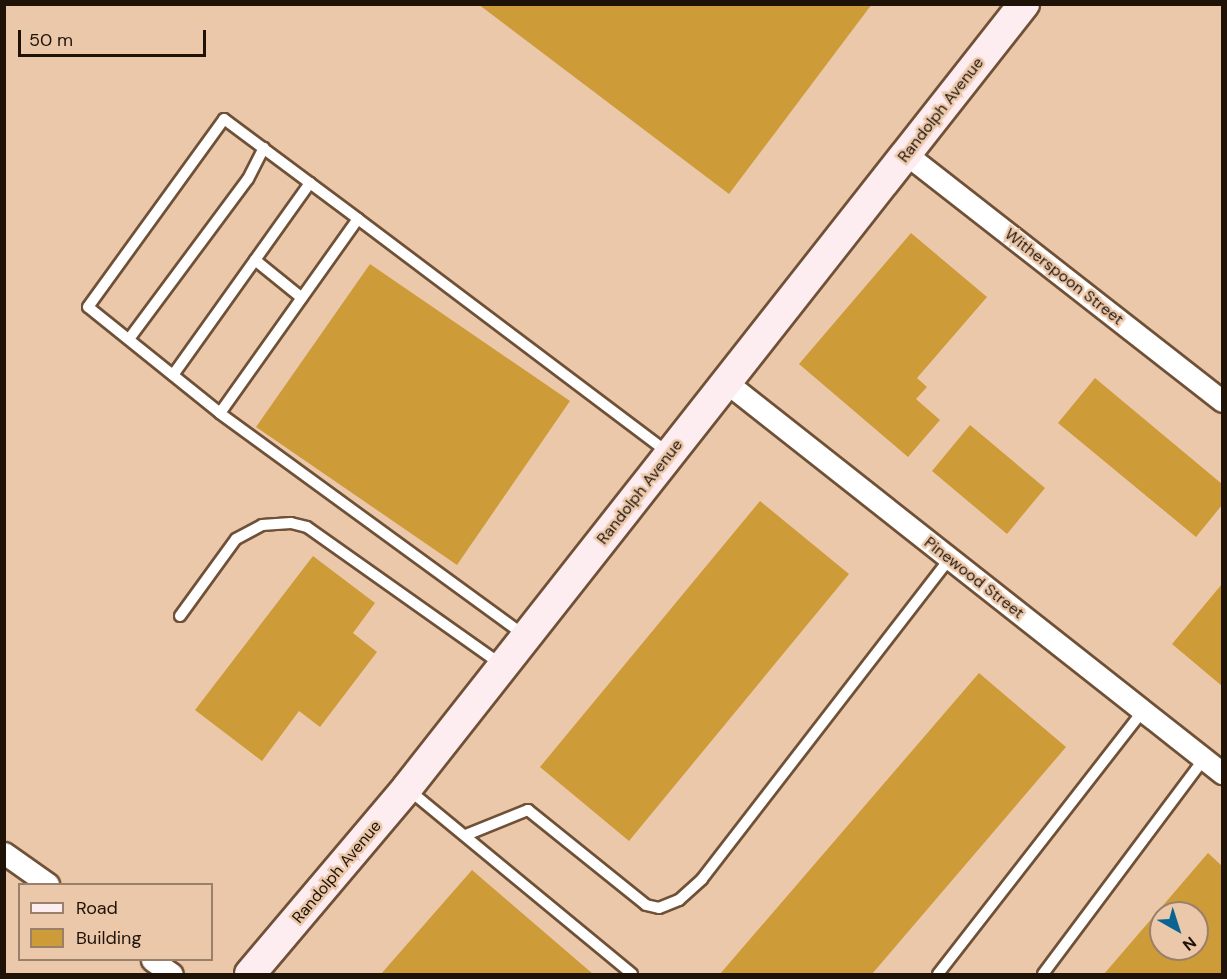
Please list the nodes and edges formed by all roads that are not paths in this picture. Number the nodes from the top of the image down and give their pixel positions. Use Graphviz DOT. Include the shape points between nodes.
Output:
graph roads {
  1 [pos="1018,7"];
  2 [pos="264,148"];
  3 [pos="906,154"];
  4 [pos="310,183"];
  5 [pos="358,219"];
  6 [pos="255,260"];
  7 [pos="302,298"];
  8 [pos="129,339"];
  9 [pos="173,375"];
  10 [pos="726,382"];
  11 [pos="1222,401"];
  12 [pos="220,413"];
  13 [pos="670,454"];
  14 [pos="950,558"];
  15 [pos="180,616"];
  16 [pos="526,637"];
  17 [pos="503,666"];
  18 [pos="1143,711"];
  19 [pos="1204,759"];
  20 [pos="1222,773"];
  21 [pos="407,788"];
  22 [pos="466,835"];
  23 [pos="4,853"];
  24 [pos="45,883"];
  25 [pos="153,961"];
  26 [pos="172,975"];
  27 [pos="250,975"];
  28 [pos="632,975"];
  29 [pos="938,975"];
  30 [pos="1043,975"];
  1 -- 3 [label="main road, Randolph Avenue"];
  2 -- 4 [label="lane"];
  2 -- 8 [label="lane" via="248,179"];
  2 -- 8 [label="lane" via="224,119 88,307"];
  3 -- 10 [label="main road, Randolph Avenue"];
  3 -- 11 [label="street, Witherspoon Street"];
  4 -- 5 [label="lane"];
  4 -- 6 [label="lane"];
  5 -- 7 [label="lane"];
  5 -- 13 [label="lane"];
  6 -- 7 [label="lane"];
  6 -- 9 [label="lane"];
  7 -- 12 [label="lane"];
  8 -- 9 [label="lane"];
  9 -- 12 [label="lane"];
  10 -- 13 [label="main road, Randolph Avenue"];
  10 -- 14 [label="street, Pinewood Street"];
  12 -- 16 [label="lane"];
  13 -- 16 [label="main road, Randolph Avenue"];
  14 -- 18 [label="street, Pinewood Street"];
  14 -- 22 [label="lane" via="702,879 679,900 658,908 646,905 528,810"];
  15 -- 17 [label="lane" via="236,539 262,525 291,523 307,527"];
  16 -- 17 [label="main road, Randolph Avenue"];
  17 -- 21 [label="main road, Randolph Avenue"];
  18 -- 19 [label="street, Pinewood Street"];
  18 -- 29 [label="lane"];
  19 -- 20 [label="street, Pinewood Street"];
  19 -- 30 [label="lane"];
  21 -- 22 [label="lane"];
  21 -- 27 [label="main road, Randolph Avenue"];
  22 -- 28 [label="lane"];
  23 -- 24 [label="street"];
  25 -- 26 [label="street"];
}
